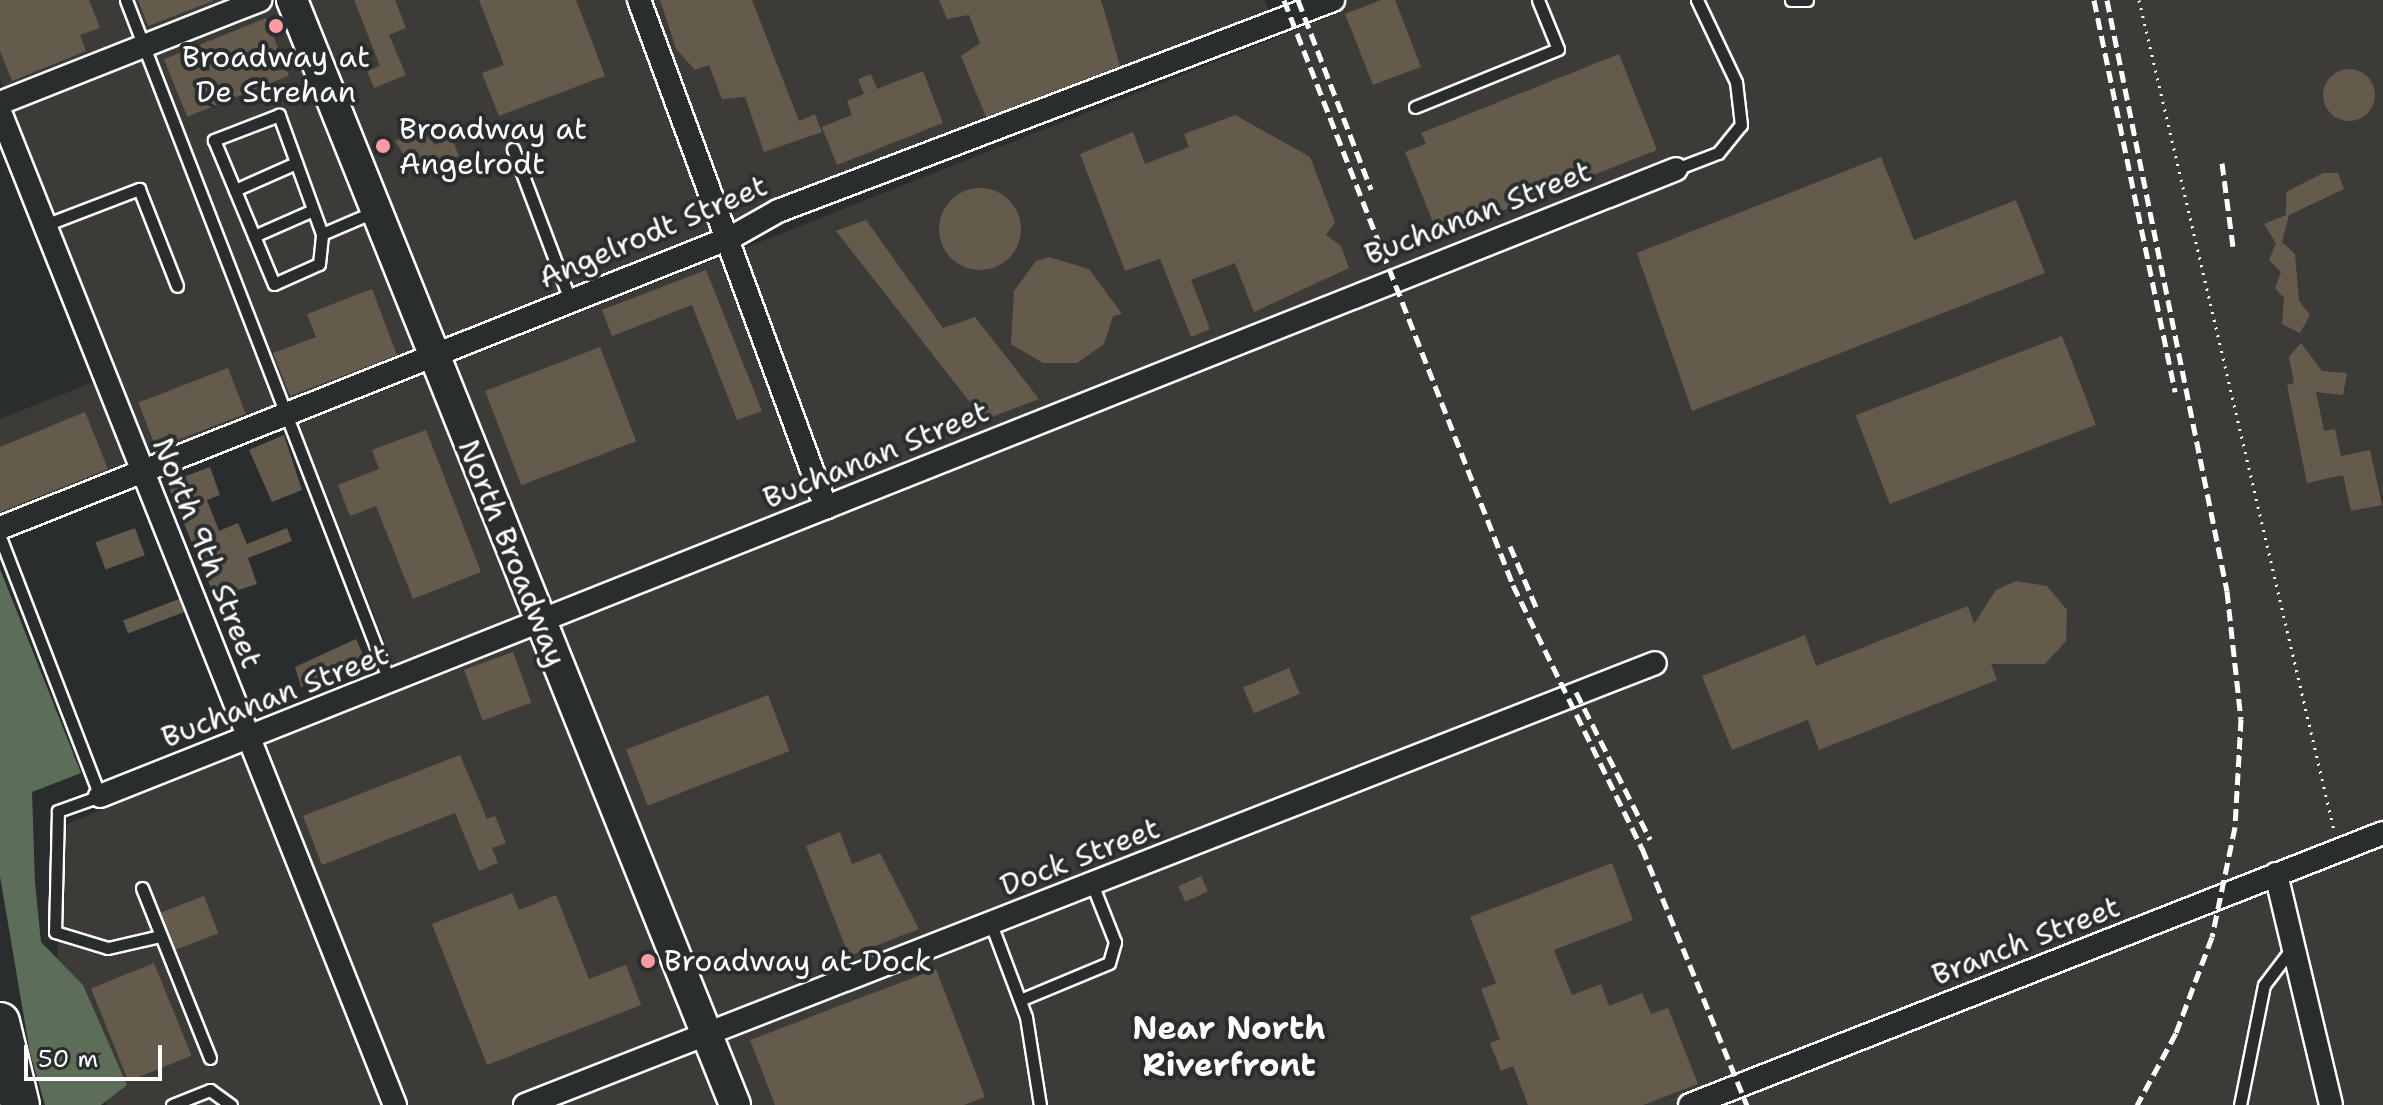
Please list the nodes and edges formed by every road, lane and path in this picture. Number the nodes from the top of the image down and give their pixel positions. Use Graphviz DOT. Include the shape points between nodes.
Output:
graph roads {
  1 [pos="126,0"];
  2 [pos="260,0"];
  3 [pos="292,0"];
  4 [pos="639,0"];
  5 [pos="1333,0"];
  6 [pos="1538,0"];
  7 [pos="1697,0"];
  8 [pos="1791,0"];
  9 [pos="1807,0"];
  10 [pos="2139,0"];
  11 [pos="144,46"];
  12 [pos="0,103"];
  13 [pos="1415,107"];
  14 [pos="0,112"];
  15 [pos="513,149"];
  16 [pos="296,163"];
  17 [pos="1676,169"];
  18 [pos="235,190"];
  19 [pos="313,210"];
  20 [pos="376,211"];
  21 [pos="45,225"];
  22 [pos="322,234"];
  23 [pos="254,236"];
  24 [pos="732,237"];
  25 [pos="177,286"];
  26 [pos="570,300"];
  27 [pos="433,355"];
  28 [pos="289,411"];
  29 [pos="142,469"];
  30 [pos="826,508"];
  31 [pos="0,528"];
  32 [pos="0,537"];
  33 [pos="540,622"];
  34 [pos="1655,663"];
  35 [pos="390,683"];
  36 [pos="250,740"];
  37 [pos="100,796"];
  38 [pos="2383,833"];
  39 [pos="2339,849"];
  40 [pos="2276,874"];
  41 [pos="1092,884"];
  42 [pos="142,888"];
  43 [pos="991,924"];
  44 [pos="160,936"];
  45 [pos="2293,947"];
  46 [pos="1020,1000"];
  47 [pos="0,1022"];
  48 [pos="707,1035"];
  49 [pos="210,1058"];
  50 [pos="20,1105"];
  51 [pos="172,1105"];
  52 [pos="231,1105"];
  53 [pos="395,1105"];
  54 [pos="525,1105"];
  55 [pos="735,1105"];
  56 [pos="1040,1105"];
  57 [pos="1690,1105"];
  58 [pos="2240,1105"];
  59 [pos="2331,1105"];
  1 -- 11 [label="lane"];
  2 -- 11 [label="street"];
  3 -- 20 [label="main road, North Broadway"];
  4 -- 24 [label="street"];
  5 -- 24 [label="street, Angelrodt Street" via="778,211"];
  6 -- 13 [label="lane" via="1558,49"];
  7 -- 17 [label="lane" via="1736,82 1741,125 1718,153"];
  8 -- 9 [label="lane"];
  10 -- 39 [label="path" via="2203,293"];
  11 -- 12 [label="street"];
  11 -- 28 [label="lane"];
  14 -- 21 [label="street, North 9th Street"];
  15 -- 26 [label="lane"];
  16 -- 18 [label="lane"];
  16 -- 18 [label="lane" via="279,115 214,140"];
  16 -- 19 [label="lane"];
  17 -- 30 [label="street, Buchanan Street"];
  18 -- 23 [label="lane"];
  19 -- 22 [label="lane"];
  19 -- 23 [label="lane"];
  20 -- 22 [label="lane"];
  20 -- 27 [label="main road, North Broadway"];
  21 -- 25 [label="lane" via="139,189"];
  21 -- 29 [label="street, North 9th Street"];
  22 -- 23 [label="lane" via="319,264 274,284"];
  24 -- 26 [label="street, Angelrodt Street"];
  24 -- 30 [label="street"];
  26 -- 27 [label="street, Angelrodt Street"];
  27 -- 28 [label="street, Angelrodt Street"];
  27 -- 33 [label="main road, North Broadway"];
  28 -- 29 [label="street, Angelrodt Street"];
  28 -- 35 [label="lane"];
  29 -- 31 [label="street, Angelrodt Street"];
  29 -- 36 [label="street, North 9th Street"];
  30 -- 33 [label="street, Buchanan Street"];
  32 -- 37 [label="lane"];
  33 -- 35 [label="street, Buchanan Street"];
  33 -- 48 [label="main road, North Broadway"];
  34 -- 41 [label="street, Dock Street"];
  35 -- 36 [label="street, Buchanan Street"];
  36 -- 37 [label="street, Buchanan Street"];
  36 -- 53 [label="street, North 9th Street"];
  37 -- 44 [label="lane" via="58,811 55,932 108,948"];
  38 -- 39 [label="street, Branch Street"];
  39 -- 40 [label="street, Branch Street"];
  40 -- 45 [label="street"];
  40 -- 57 [label="street, Branch Street"];
  41 -- 43 [label="street, Dock Street"];
  41 -- 46 [label="lane" via="1115,942 1109,963"];
  42 -- 44 [label="lane"];
  43 -- 46 [label="lane"];
  43 -- 48 [label="street, Dock Street"];
  44 -- 49 [label="lane"];
  45 -- 58 [label="lane" via="2264,985"];
  45 -- 59 [label="street"];
  46 -- 56 [label="lane"];
  47 -- 50 [label="highway"];
  48 -- 54 [label="street, Dock Street"];
  48 -- 55 [label="main road, North Broadway"];
  51 -- 52 [label="lane" via="210,1090"];
}
